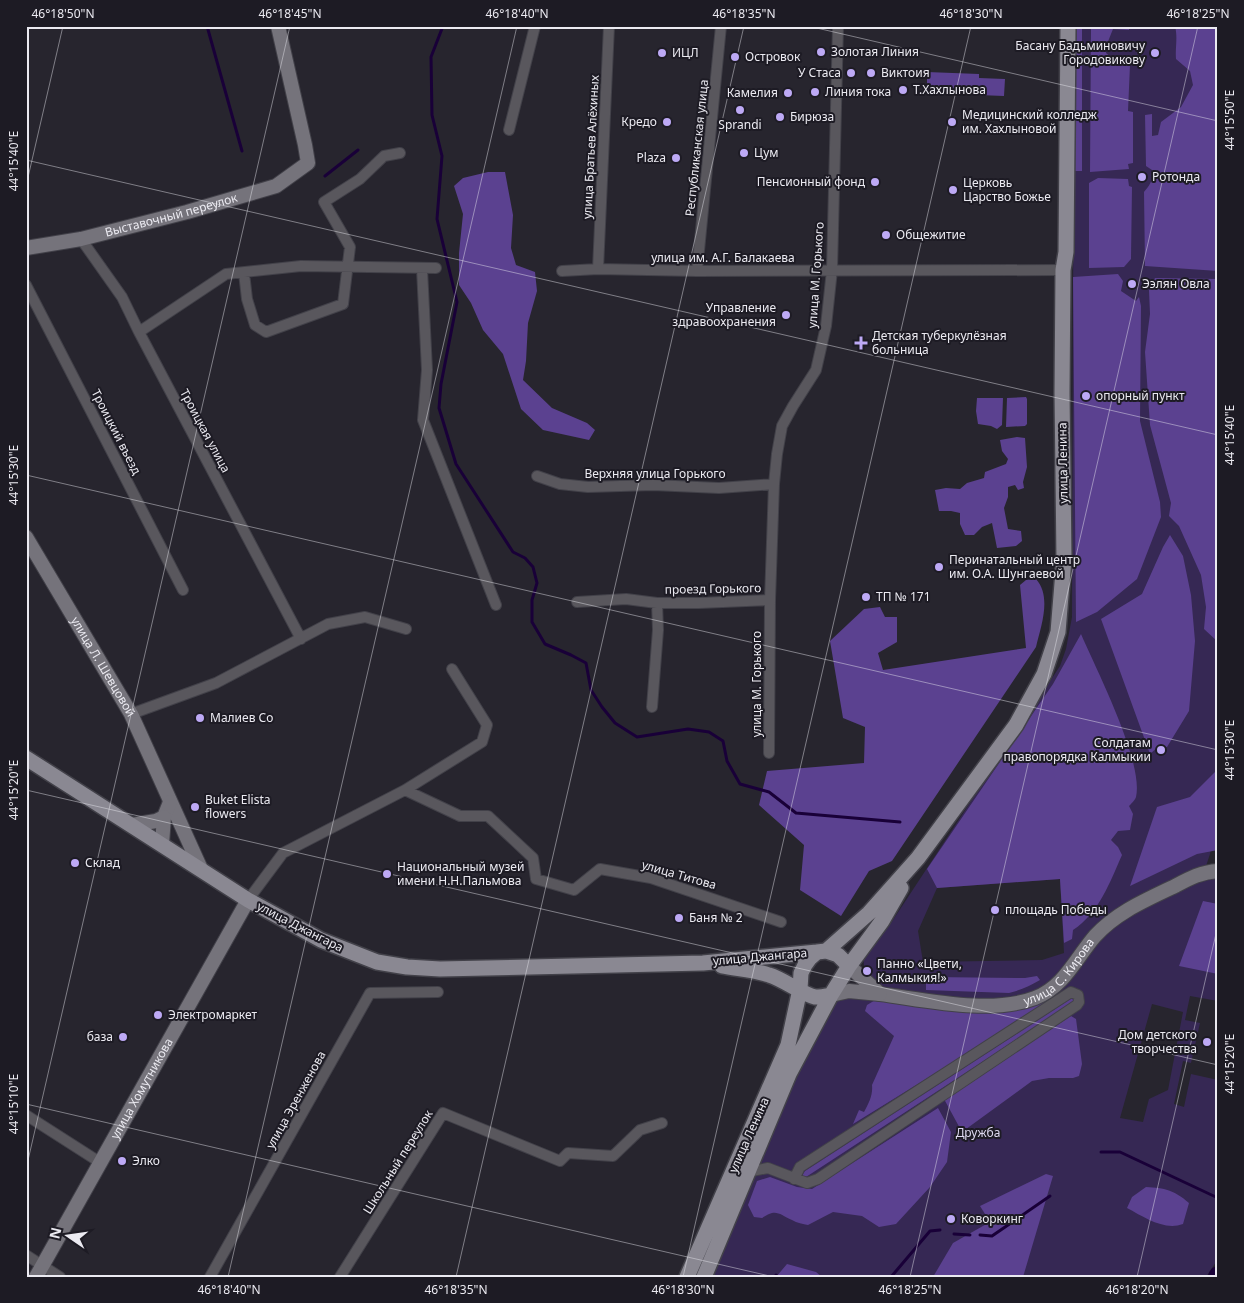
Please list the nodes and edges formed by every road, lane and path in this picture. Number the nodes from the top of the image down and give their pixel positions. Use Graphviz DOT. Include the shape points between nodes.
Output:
graph roads {
  1 [pos="278,26"];
  2 [pos="535,26"];
  3 [pos="609,26"];
  4 [pos="721,26"];
  5 [pos="838,26"];
  6 [pos="1068,26"];
  7 [pos="509,130"];
  8 [pos="400,153"];
  9 [pos="81,239"];
  10 [pos="26,248"];
  11 [pos="349,267"];
  12 [pos="436,268"];
  13 [pos="422,269"];
  14 [pos="598,269"];
  15 [pos="832,270"];
  16 [pos="1064,270"];
  17 [pos="562,271"];
  18 [pos="697,272"];
  19 [pos="244,273"];
  20 [pos="26,285"];
  21 [pos="139,332"];
  22 [pos="536,476"];
  23 [pos="774,484"];
  24 [pos="26,537"];
  25 [pos="183,590"];
  26 [pos="770,600"];
  27 [pos="577,602"];
  28 [pos="657,603"];
  29 [pos="496,604"];
  30 [pos="406,629"];
  31 [pos="301,639"];
  32 [pos="452,669"];
  33 [pos="652,708"];
  34 [pos="131,714"];
  35 [pos="769,753"];
  36 [pos="26,758"];
  37 [pos="404,790"];
  38 [pos="170,802"];
  39 [pos="164,818"];
  40 [pos="132,825"];
  41 [pos="162,844"];
  42 [pos="918,858"];
  43 [pos="201,869"];
  44 [pos="1218,872"];
  45 [pos="248,900"];
  46 [pos="782,922"];
  47 [pos="822,951"];
  48 [pos="703,963"];
  49 [pos="849,966"];
  50 [pos="800,990"];
  51 [pos="438,992"];
  52 [pos="880,994"];
  53 [pos="831,995"];
  54 [pos="26,1115"];
  55 [pos="662,1123"];
  56 [pos="101,1163"];
  57 [pos="747,1172"];
  58 [pos="794,1179"];
  59 [pos="26,1255"];
  60 [pos="39,1272"];
  61 [pos="60,1277"];
  62 [pos="210,1277"];
  63 [pos="340,1277"];
  64 [pos="687,1277"];
  65 [pos="704,1277"];
  1 -- 9 [label="street, Выставочный переулок" via="308,163 276,186"];
  2 -- 7 [label="street"];
  3 -- 14 [label="street, улица Братьев Алёхиных"];
  4 -- 18 [label="street, Республиканская улица"];
  5 -- 15 [label="street, улица М. Горького"];
  6 -- 16 [label="main road, улица Ленина"];
  8 -- 11 [label="street" via="384,156 360,180 324,202 350,247"];
  9 -- 10 [label="street, Выставочный переулок"];
  9 -- 21 [label="street, Троицкая улица" via="122,298"];
  11 -- 13 [label="street"];
  11 -- 19 [label="street" via="301,266"];
  11 -- 19 [label="street" via="343,304 266,332 255,325"];
  12 -- 13 [label="street"];
  13 -- 29 [label="street" via="427,370 423,420"];
  14 -- 17 [label="street, улица им. А.Г. Балакаева"];
  14 -- 18 [label="street, улица им. А.Г. Балакаева"];
  15 -- 16 [label="street, улица им. А.Г. Балакаева"];
  15 -- 18 [label="street, улица им. А.Г. Балакаева"];
  15 -- 23 [label="street, улица М. Горького" via="826,326 816,370 782,426"];
  16 -- 42 [label="main road, улица Ленина" via="1064,559 1058,632 1044,674 1016,725"];
  19 -- 21 [label="street" via="226,274"];
  20 -- 25 [label="street, Троицкий въезд"];
  21 -- 31 [label="street, Троицкая улица"];
  22 -- 23 [label="street, Верхняя улица Горького" via="560,484 588,487 719,488"];
  23 -- 26 [label="street, улица М. Горького"];
  24 -- 34 [label="street, улица Л. Шевцовой"];
  26 -- 28 [label="street, проезд Горького"];
  26 -- 35 [label="street, улица М. Горького"];
  27 -- 28 [label="street, проезд Горького" via="626,599"];
  28 -- 33 [label="street, проезд Горького"];
  30 -- 31 [label="street" via="365,617 328,624"];
  31 -- 34 [label="street" via="216,683"];
  32 -- 37 [label="street" via="487,725 482,742"];
  34 -- 38 [label="street, улица Л. Шевцовой"];
  36 -- 40 [label="main road, улица Джангара"];
  37 -- 45 [label="street" via="283,853"];
  37 -- 46 [label="street, улица Титова" via="460,816 488,816 533,858 536,879 574,890 600,869 652,878"];
  38 -- 39 [label="street"];
  38 -- 43 [label="street, улица Л. Шевцовой"];
  39 -- 40 [label="street"];
  39 -- 41 [label="street"];
  40 -- 41 [label="main road, улица Джангара"];
  41 -- 43 [label="main road, улица Джангара"];
  42 -- 47 [label="main road, улица Ленина" via="870,913"];
  42 -- 49 [label="main road, улица Ленина" via="882,921"];
  43 -- 45 [label="main road, улица Джангара"];
  44 -- 52 [label="street, улица С. Кирова" via="1192,876 1126,910 1095,936 1057,985 1036,998 1010,1004 975,1006"];
  45 -- 48 [label="main road, улица Джангара" via="321,940 377,962 408,968"];
  45 -- 56 [label="street, улица Хомутникова"];
  47 -- 48 [label="main road, улица Джангара"];
  47 -- 49 [label="main road" via="838,955"];
  47 -- 50 [label="main road" via="810,958 801,973"];
  48 -- 50 [label="main road, улица Джангара" via="768,974"];
  49 -- 52 [label="street"];
  49 -- 53 [label="main road"];
  50 -- 53 [label="main road" via="813,997"];
  50 -- 64 [label="main road, улица Ленина" via="788,1045"];
  51 -- 62 [label="street, улица Эренженова" via="370,993"];
  52 -- 53 [label="street, улица С. Кирова" via="849,991"];
  53 -- 57 [label="main road, улица Ленина" via="789,1074"];
  54 -- 56 [label="street"];
  55 -- 63 [label="street, Школьный переулок" via="640,1130 613,1156 568,1153 560,1161 443,1113"];
  56 -- 60 [label="street, улица Хомутникова"];
  57 -- 58 [label="street" via="768,1168"];
  57 -- 65 [label="main road, улица Ленина"];
  58 -- 58 [label="street" via="807,1183 826,1174 1077,1005 1078,995 1071,992 800,1167"];
  59 -- 60 [label="street"];
  60 -- 61 [label="street"];
}
